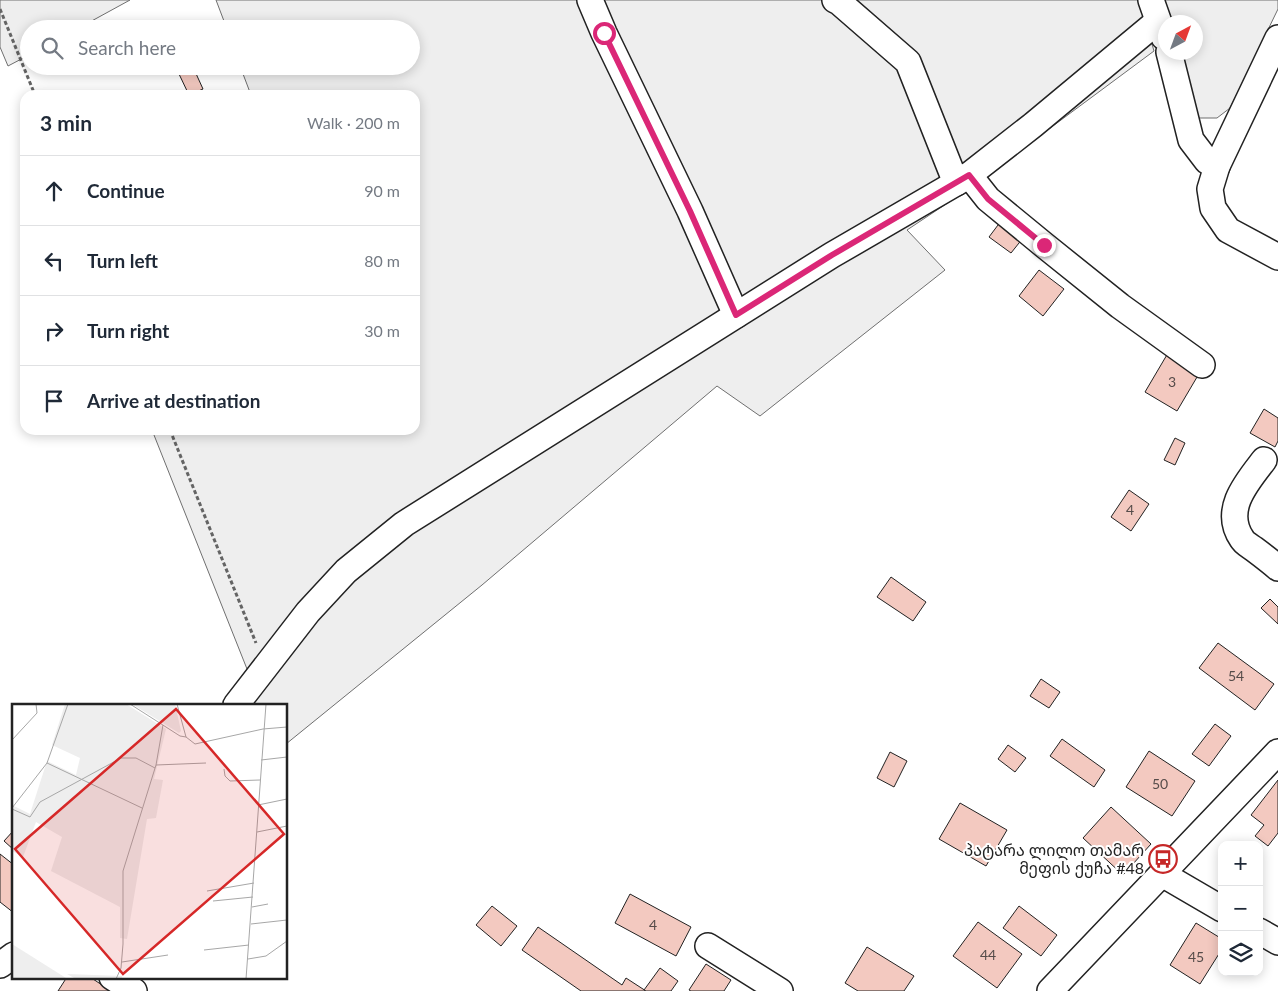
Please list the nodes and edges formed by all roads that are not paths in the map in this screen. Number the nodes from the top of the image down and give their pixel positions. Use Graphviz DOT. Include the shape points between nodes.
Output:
graph roads {
  1 [pos="590,0"];
  2 [pos="835,0"];
  3 [pos="1158,21"];
  4 [pos="1278,38"];
  5 [pos="1171,60"];
  6 [pos="1217,166"];
  7 [pos="962,179"];
  8 [pos="1278,257"];
  9 [pos="736,315"];
  10 [pos="1202,365"];
  11 [pos="1264,460"];
  12 [pos="1278,568"];
  13 [pos="237,704"];
  14 [pos="1277,756"];
  15 [pos="1162,874"];
  16 [pos="1218,907"];
  17 [pos="1263,933"];
  18 [pos="1278,942"];
  19 [pos="708,946"];
  20 [pos="12,956"];
  21 [pos="0,965"];
  22 [pos="114,978"];
  23 [pos="134,991"];
  24 [pos="780,991"];
  25 [pos="1050,991"];
  1 -- 9 [label="street"];
  2 -- 7 [label="street" via="908,62"];
  3 -- 7 [label="street"];
  4 -- 6 [label="street"];
  5 -- 6 [label="street" via="1191,140 1207,161"];
  6 -- 8 [label="street" via="1210,189 1213,208 1228,230"];
  7 -- 9 [label="street"];
  7 -- 10 [label="street" via="1120,306"];
  9 -- 13 [label="street" via="404,524 346,571 308,612"];
  11 -- 12 [label="street" via="1238,497 1235,524 1242,540"];
  14 -- 15 [label="street"];
  15 -- 16 [label="street"];
  15 -- 25 [label="street"];
  17 -- 18 [label="street"];
  19 -- 24 [label="street"];
  20 -- 21 [label="street"];
  22 -- 23 [label="street"];
}
